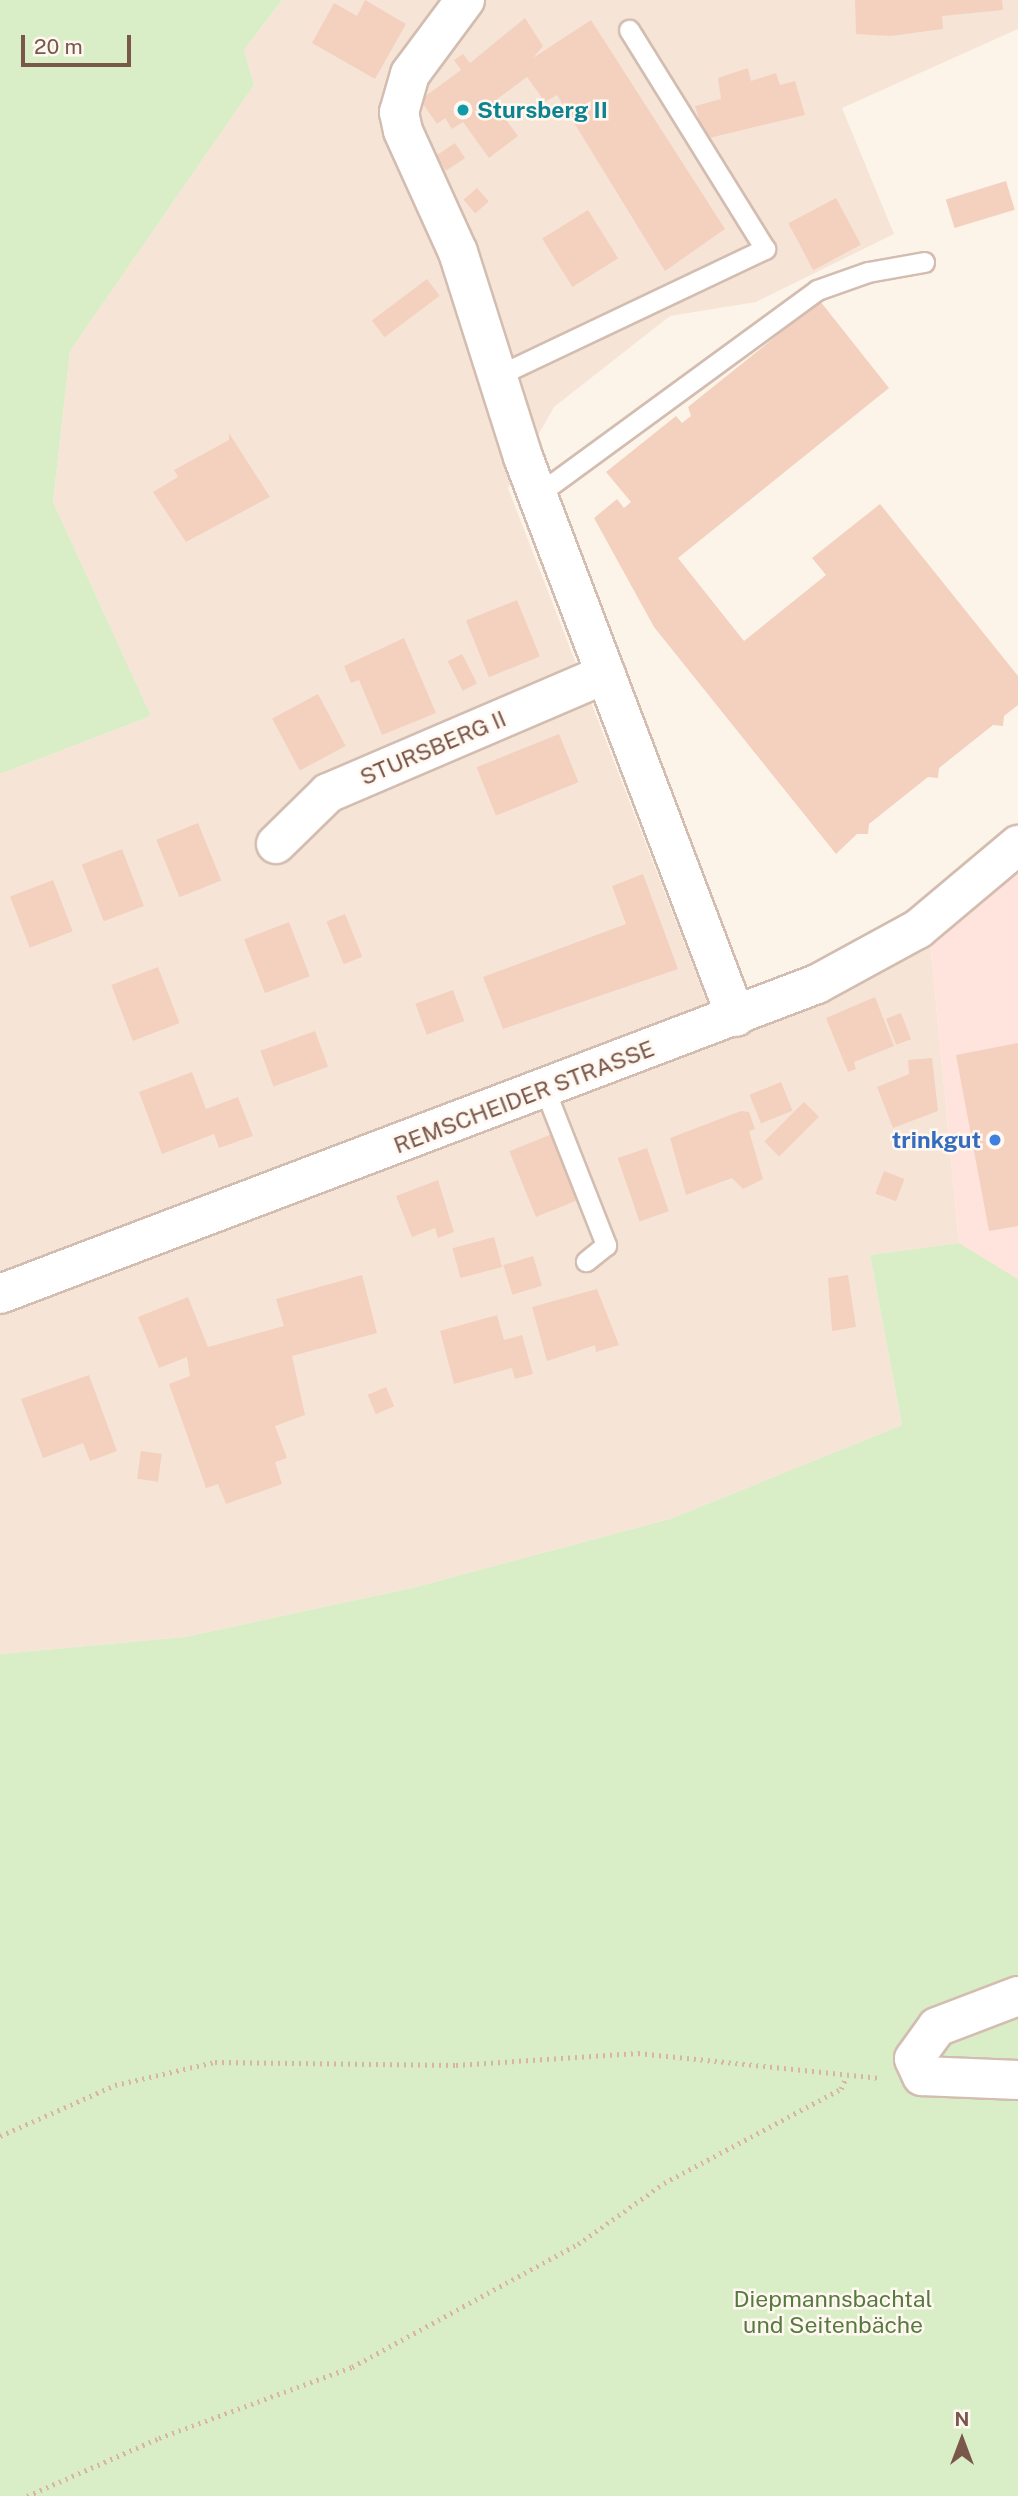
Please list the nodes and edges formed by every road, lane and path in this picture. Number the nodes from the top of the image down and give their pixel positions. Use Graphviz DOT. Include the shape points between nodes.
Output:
graph roads {
  1 [pos="465,0"];
  2 [pos="629,30"];
  3 [pos="924,262"];
  4 [pos="497,376"];
  5 [pos="537,495"];
  6 [pos="606,674"];
  7 [pos="276,844"];
  8 [pos="1018,845"];
  9 [pos="736,1017"];
  10 [pos="545,1090"];
  11 [pos="586,1261"];
  12 [pos="0,1294"];
  13 [pos="1018,1996"];
  14 [pos="922,2076"];
  15 [pos="846,2077"];
  16 [pos="1018,2080"];
  17 [pos="0,2136"];
  18 [pos="27,2496"];
  1 -- 4 [label="street" via="410,74 400,112 407,145 458,252"];
  2 -- 4 [label="lane" via="765,249"];
  3 -- 5 [label="lane" via="868,272 817,290"];
  4 -- 5 [label="street"];
  5 -- 6 [label="street"];
  6 -- 7 [label="street, STURSBERG II" via="328,793"];
  6 -- 9 [label="street"];
  8 -- 9 [label="street, REMSCHEIDER STRASSE" via="918,929 817,985"];
  9 -- 10 [label="street, REMSCHEIDER STRASSE"];
  10 -- 11 [label="lane" via="607,1245"];
  10 -- 12 [label="street, REMSCHEIDER STRASSE"];
  13 -- 14 [label="street" via="937,2026 914,2059"];
  14 -- 15 [label="path"];
  14 -- 16 [label="street"];
  15 -- 17 [label="path" via="638,2053 456,2065 215,2062 115,2085"];
  15 -- 18 [label="path" via="841,2089 664,2183 578,2244 352,2367 159,2438"];
}
